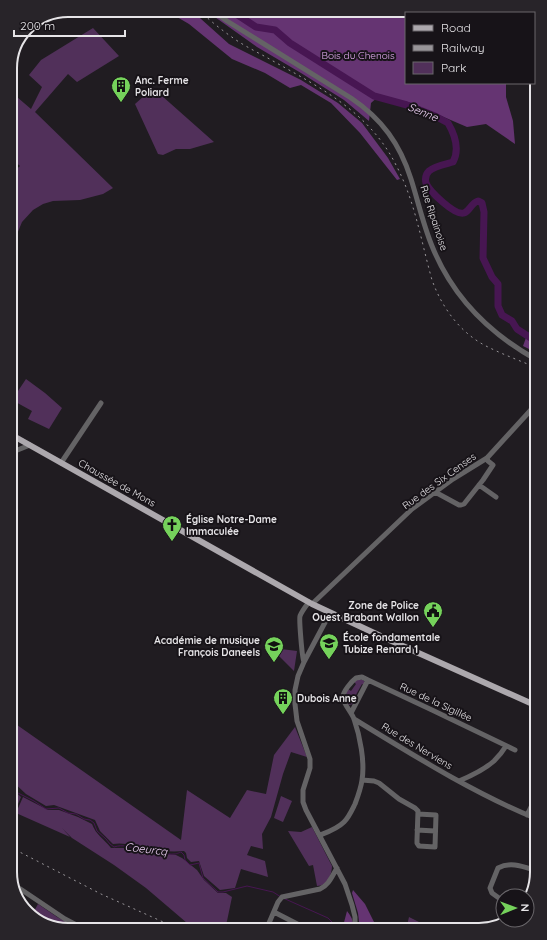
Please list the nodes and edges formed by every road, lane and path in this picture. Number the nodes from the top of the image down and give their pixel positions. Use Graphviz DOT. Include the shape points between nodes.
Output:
graph roads {
  1 [pos="222,17"];
  2 [pos="530,356"];
  3 [pos="101,403"];
  4 [pos="530,411"];
  5 [pos="17,438"];
  6 [pos="30,445"];
  7 [pos="17,450"];
  8 [pos="487,458"];
  9 [pos="61,463"];
  10 [pos="479,485"];
  11 [pos="435,492"];
  12 [pos="496,497"];
  13 [pos="310,603"];
  14 [pos="330,613"];
  15 [pos="304,662"];
  16 [pos="368,680"];
  17 [pos="530,703"];
  18 [pos="351,713"];
  19 [pos="354,719"];
  20 [pos="506,746"];
  21 [pos="516,750"];
  22 [pos="362,780"];
  23 [pos="459,781"];
  24 [pos="530,809"];
  25 [pos="418,814"];
  26 [pos="527,815"];
  27 [pos="530,816"];
  28 [pos="417,830"];
  29 [pos="435,831"];
  30 [pos="320,835"];
  31 [pos="337,868"];
  32 [pos="530,869"];
  33 [pos="20,889"];
  34 [pos="495,894"];
  35 [pos="274,912"];
  36 [pos="73,923"];
  37 [pos="270,923"];
  38 [pos="295,923"];
  39 [pos="355,923"];
  1 -- 2 [label="street, Rue Ripainoise" via="351,98 378,120 388,131 404,158 426,230 447,276 491,329"];
  3 -- 9 [label="street"];
  4 -- 8 [label="street, Rue des Six Censes"];
  5 -- 6 [label="main road, Chaussée de Mons"];
  6 -- 7 [label="street"];
  6 -- 9 [label="main road, Chaussée de Mons"];
  8 -- 10 [label="street" via="493,465"];
  8 -- 11 [label="street, Rue des Six Censes"];
  9 -- 13 [label="main road, Chaussée de Mons"];
  10 -- 11 [label="street" via="461,506"];
  10 -- 12 [label="street"];
  11 -- 13 [label="street, Rue des Six Censes" via="412,509"];
  13 -- 14 [label="main road, Chaussée de Mons"];
  13 -- 15 [label="street, Rue des Six Censes" via="300,615"];
  14 -- 15 [label="street"];
  14 -- 17 [label="main road, Chaussée de Mons"];
  15 -- 30 [label="street" via="295,690 297,721 310,759 302,796 306,810"];
  16 -- 18 [label="street"];
  16 -- 18 [label="street, Rue de la Sigillée" via="356,678 343,694 343,701"];
  16 -- 20 [label="street, Rue de la Sigillée"];
  18 -- 19 [label="street"];
  19 -- 22 [label="street" via="362,748"];
  19 -- 23 [label="street, Rue des Nerviens"];
  20 -- 21 [label="street, Rue de la Sigillée"];
  20 -- 23 [label="street" via="487,766"];
  22 -- 25 [label="street" via="379,783 415,808"];
  22 -- 30 [label="street" via="348,818 338,827"];
  23 -- 26 [label="street, Rue des Nerviens"];
  24 -- 26 [label="street"];
  25 -- 28 [label="street"];
  25 -- 29 [label="street" via="436,815"];
  26 -- 27 [label="street, Rue des Nerviens"];
  28 -- 29 [label="street"];
  28 -- 29 [label="street" via="419,846 435,847"];
  30 -- 31 [label="street"];
  31 -- 35 [label="street" via="324,887 281,898"];
  31 -- 39 [label="street" via="350,895"];
  32 -- 34 [label="street" via="515,864 498,868 490,888"];
  33 -- 36 [label="street"];
  35 -- 37 [label="street"];
  35 -- 38 [label="street"];
}
